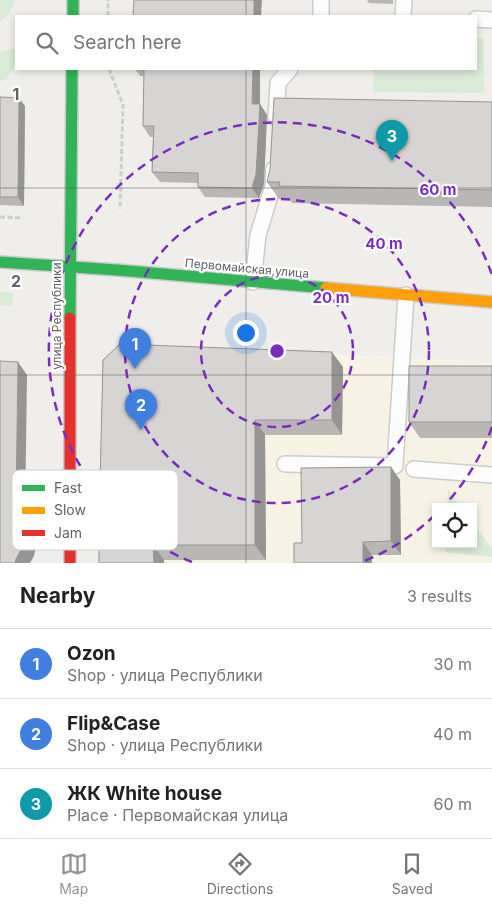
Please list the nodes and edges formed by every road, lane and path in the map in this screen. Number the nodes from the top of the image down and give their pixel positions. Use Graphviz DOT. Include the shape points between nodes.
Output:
graph roads {
  1 [pos="73,0"];
  2 [pos="108,0"];
  3 [pos="321,0"];
  4 [pos="404,0"];
  5 [pos="73,15"];
  6 [pos="108,15"];
  7 [pos="321,15"];
  8 [pos="404,15"];
  9 [pos="477,19"];
  10 [pos="492,20"];
  11 [pos="72,70"];
  12 [pos="109,70"];
  13 [pos="289,70"];
  14 [pos="276,130"];
  15 [pos="274,158"];
  16 [pos="120,209"];
  17 [pos="0,217"];
  18 [pos="23,218"];
  19 [pos="0,262"];
  20 [pos="70,267"];
  21 [pos="253,282"];
  22 [pos="406,295"];
  23 [pos="492,302"];
  24 [pos="285,464"];
  25 [pos="414,469"];
  26 [pos="70,470"];
  27 [pos="492,475"];
  28 [pos="70,550"];
  29 [pos="70,563"];
  1 -- 5 [label="main road"];
  2 -- 6 [label="path"];
  3 -- 7 [label="lane"];
  4 -- 8 [label="lane"];
  9 -- 10 [label="lane"];
  11 -- 20 [label="main road, улица Республики"];
  12 -- 16 [label="path" via="123,105"];
  13 -- 14 [label="lane" via="278,83"];
  15 -- 21 [label="lane" via="273,186 258,235"];
  17 -- 18 [label="path"];
  19 -- 20 [label="main road, Первомайская улица"];
  20 -- 21 [label="main road, Первомайская улица"];
  20 -- 26 [label="main road, улица Республики"];
  21 -- 22 [label="main road, Первомайская улица"];
  22 -- 23 [label="main road, Первомайская улица"];
  22 -- 24 [label="lane" via="395,466"];
  25 -- 27 [label="lane"];
  28 -- 29 [label="main road, улица Республики"];
}
